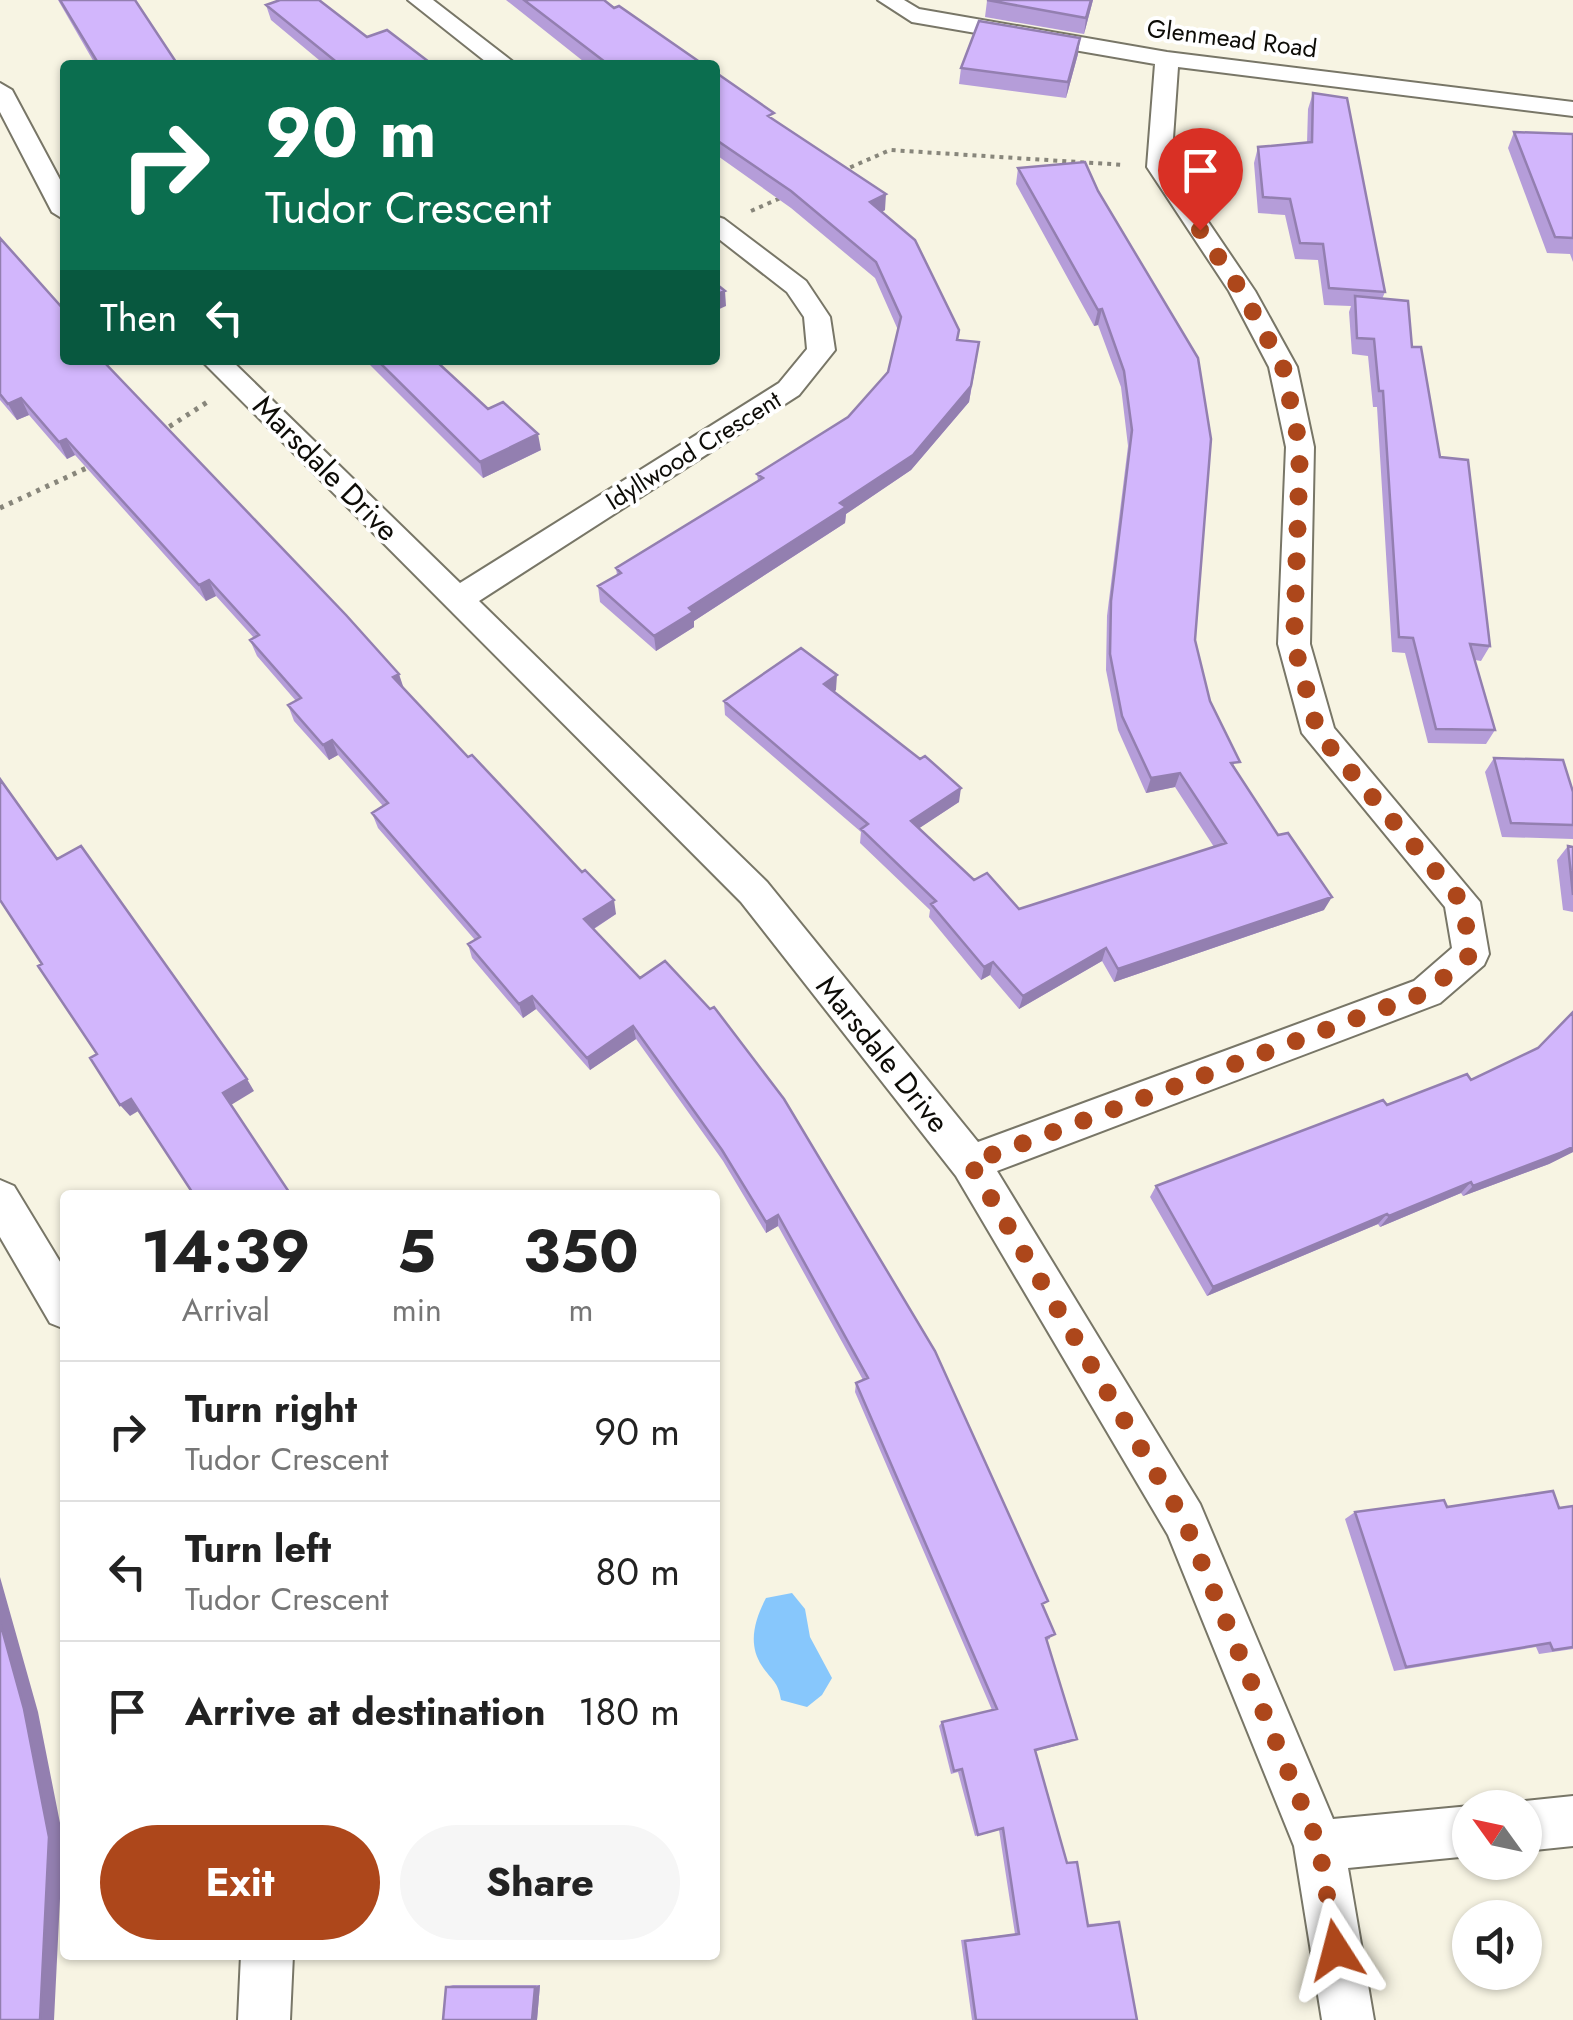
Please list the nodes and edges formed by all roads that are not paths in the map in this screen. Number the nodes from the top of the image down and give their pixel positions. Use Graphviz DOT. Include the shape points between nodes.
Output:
graph roads {
  1 [pos="419,0"];
  2 [pos="888,0"];
  3 [pos="1167,59"];
  4 [pos="498,60"];
  5 [pos="0,90"];
  6 [pos="1573,110"];
  7 [pos="60,203"];
  8 [pos="720,228"];
  9 [pos="220,365"];
  10 [pos="459,598"];
  11 [pos="970,1163"];
  12 [pos="0,1199"];
  13 [pos="60,1301"];
  14 [pos="1573,1821"];
  15 [pos="1542,1824"];
  16 [pos="1452,1833"];
  17 [pos="1319,1846"];
  18 [pos="266,1960"];
  19 [pos="264,2020"];
  20 [pos="1348,2020"];
  1 -- 4 [label="street"];
  2 -- 3 [label="street, Glenmead Road" via="912,15"];
  3 -- 6 [label="street, Glenmead Road"];
  3 -- 11 [label="street" via="1159,167 1283,367 1300,447 1294,644 1318,733 1462,902 1471,954 1427,992"];
  5 -- 7 [label="street"];
  8 -- 10 [label="street, Idyllwood Crescent" via="797,287 817,317 821,350 789,390"];
  9 -- 10 [label="street, Marsdale Drive"];
  10 -- 11 [label="street, Marsdale Drive" via="754,892"];
  11 -- 17 [label="street, Marsdale Drive" via="1184,1520"];
  12 -- 13 [label="street"];
  14 -- 15 [label="street"];
  16 -- 17 [label="street"];
  17 -- 20 [label="street, Marsdale Drive"];
  18 -- 19 [label="street"];
}
